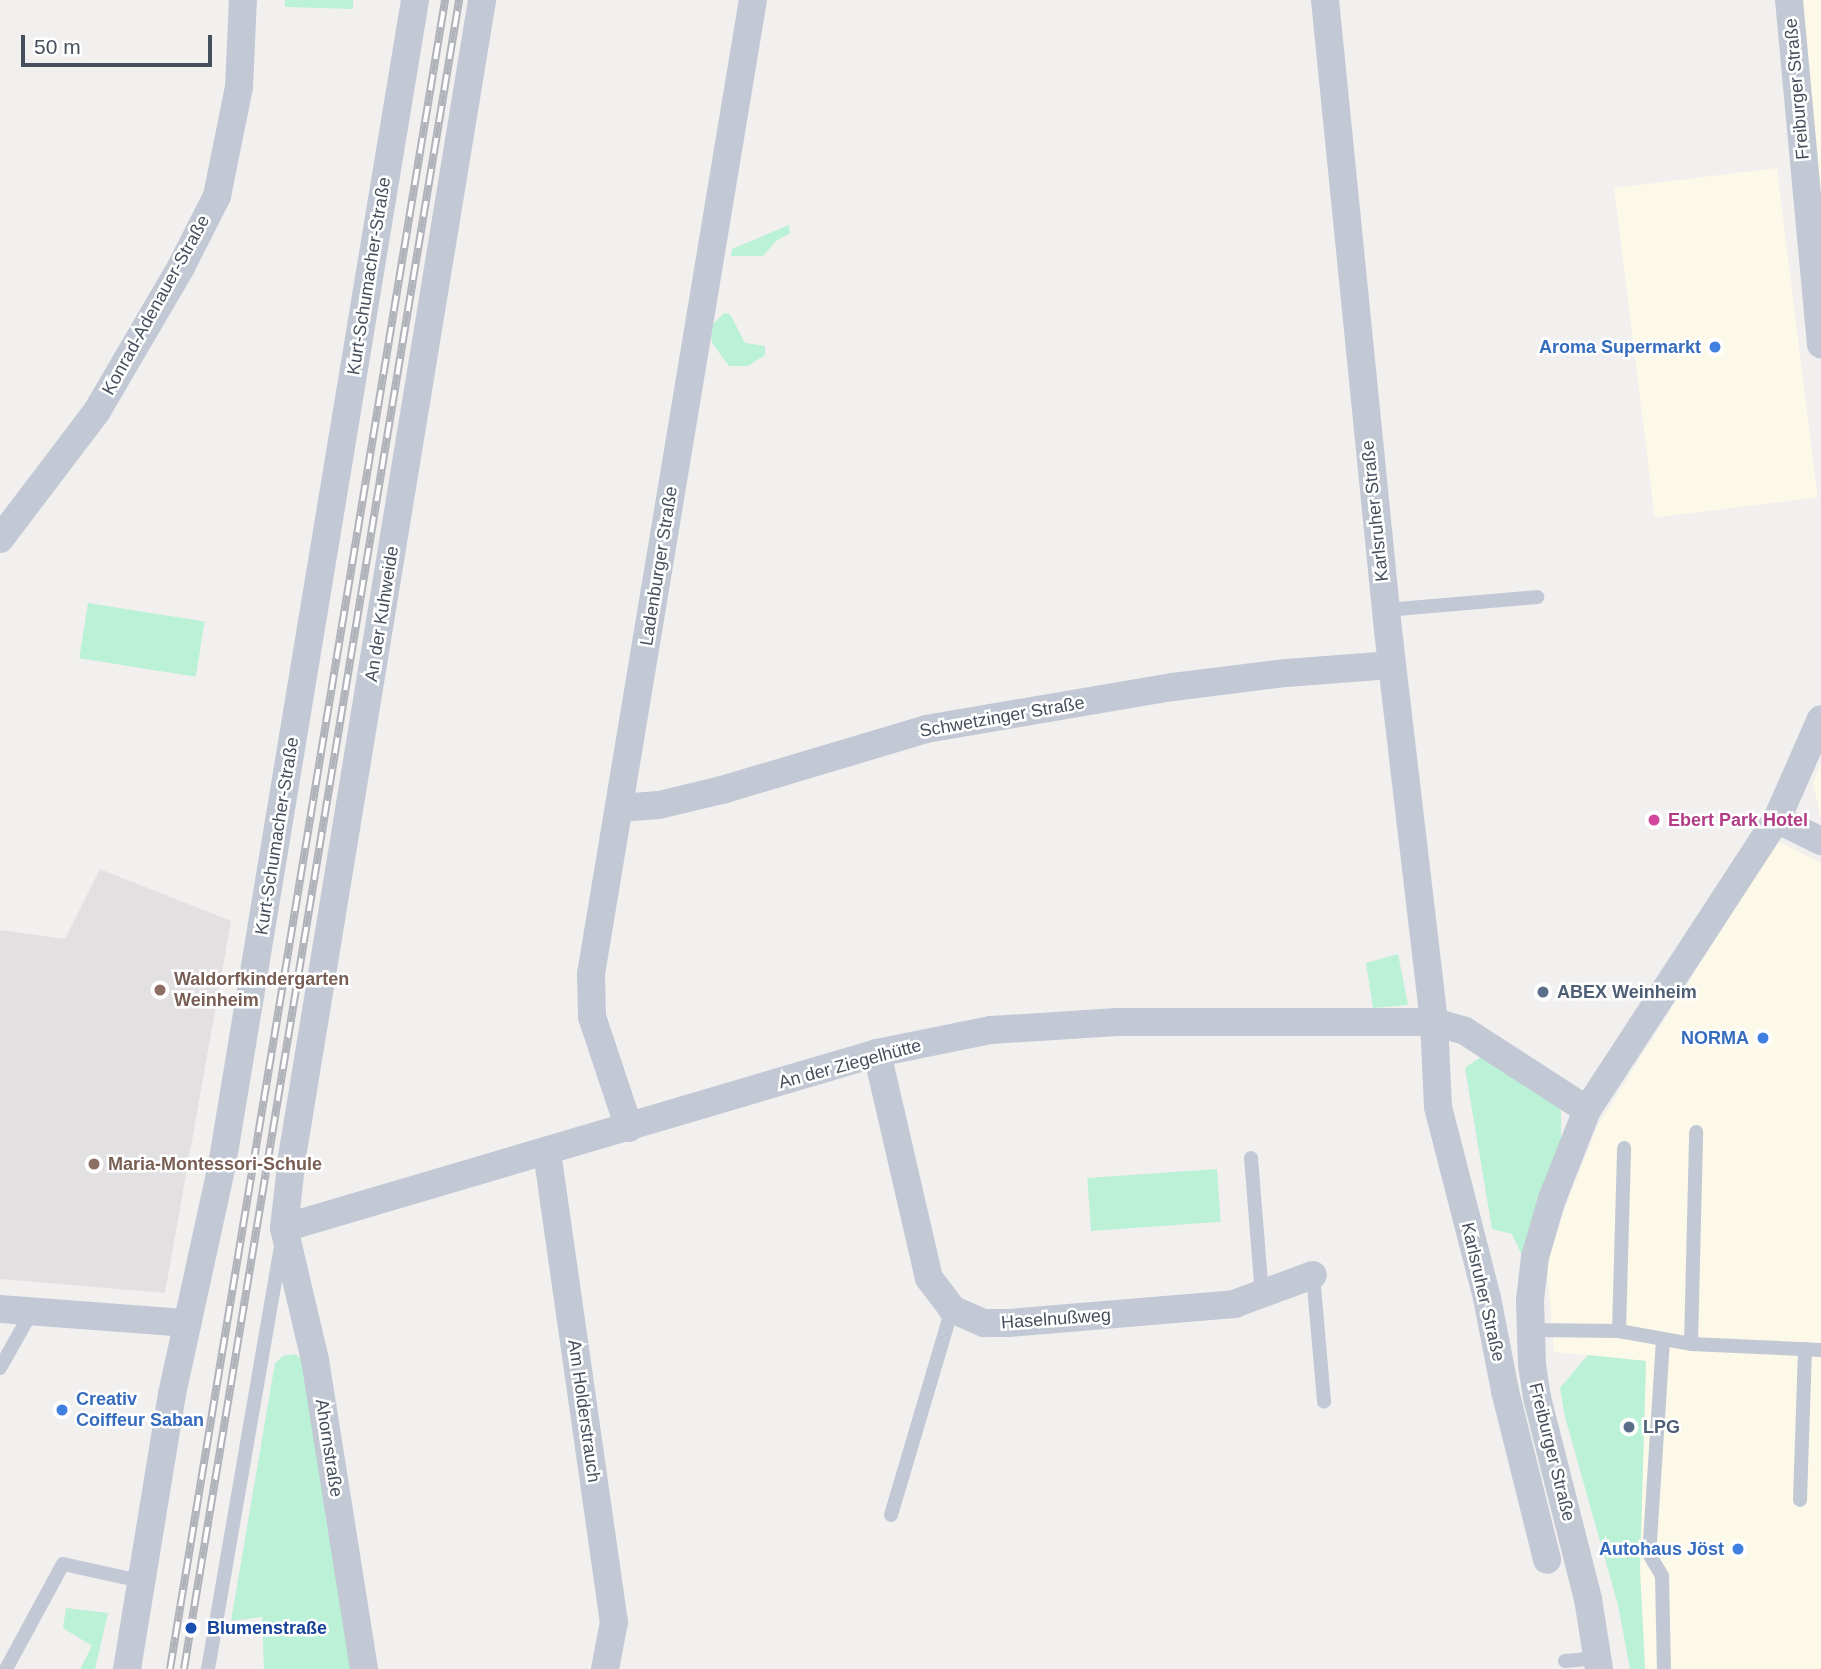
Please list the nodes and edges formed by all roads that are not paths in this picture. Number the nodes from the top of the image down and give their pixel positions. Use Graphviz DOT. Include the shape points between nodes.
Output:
graph roads {
  1 [pos="243,0"];
  2 [pos="415,0"];
  3 [pos="482,0"];
  4 [pos="753,0"];
  5 [pos="1325,0"];
  6 [pos="1789,0"];
  7 [pos="1821,345"];
  8 [pos="0,539"];
  9 [pos="1537,597"];
  10 [pos="1386,610"];
  11 [pos="1392,665"];
  12 [pos="1821,719"];
  13 [pos="619,807"];
  14 [pos="1777,819"];
  15 [pos="1821,841"];
  16 [pos="1434,1022"];
  17 [pos="877,1053"];
  18 [pos="1587,1110"];
  19 [pos="629,1128"];
  20 [pos="1696,1132"];
  21 [pos="1624,1147"];
  22 [pos="547,1153"];
  23 [pos="1251,1158"];
  24 [pos="284,1228"];
  25 [pos="1313,1275"];
  26 [pos="1262,1294"];
  27 [pos="0,1309"];
  28 [pos="952,1309"];
  29 [pos="32,1311"];
  30 [pos="187,1323"];
  31 [pos="1530,1330"];
  32 [pos="1619,1331"];
  33 [pos="1663,1340"];
  34 [pos="1691,1344"];
  35 [pos="1805,1349"];
  36 [pos="1821,1350"];
  37 [pos="0,1368"];
  38 [pos="1324,1402"];
  39 [pos="1800,1500"];
  40 [pos="891,1515"];
  41 [pos="1547,1560"];
  42 [pos="140,1581"];
  43 [pos="1565,1661"];
  44 [pos="1599,1664"];
  45 [pos="6,1669"];
  46 [pos="127,1669"];
  47 [pos="208,1669"];
  48 [pos="364,1669"];
  49 [pos="605,1669"];
  50 [pos="1664,1669"];
  1 -- 8 [label="street, Konrad-Adenauer-Straße" via="239,87 216,196 181,267 97,411"];
  2 -- 30 [label="street, Kurt-Schumacher-Straße" via="222,1166"];
  3 -- 24 [label="street, An der Kuhweide"];
  4 -- 13 [label="street, Ladenburger Straße"];
  5 -- 10 [label="street, Karlsruher Straße"];
  6 -- 7 [label="street, Freiburger Straße"];
  9 -- 10 [label="lane"];
  10 -- 11 [label="street, Karlsruher Straße"];
  11 -- 13 [label="street, Schwetzinger Straße" via="1200,683 963,722 722,790 659,805"];
  11 -- 16 [label="street, Karlsruher Straße"];
  12 -- 14 [label="street, Freiburger Straße"];
  13 -- 19 [label="street, Ladenburger Straße" via="591,974 592,1017"];
  14 -- 15 [label="street"];
  14 -- 18 [label="street, Freiburger Straße"];
  16 -- 17 [label="street, An der Ziegelhütte" via="1069,1025 991,1030"];
  16 -- 18 [label="street" via="1465,1031"];
  16 -- 41 [label="street, Karlsruher Straße" via="1438,1107"];
  17 -- 19 [label="street, An der Ziegelhütte"];
  17 -- 28 [label="street, Haselnußweg" via="929,1278"];
  18 -- 31 [label="street, Freiburger Straße" via="1535,1257"];
  19 -- 22 [label="street, An der Ziegelhütte"];
  20 -- 34 [label="lane"];
  21 -- 32 [label="lane"];
  22 -- 24 [label="street, An der Ziegelhütte"];
  22 -- 49 [label="street, Am Holderstrauch" via="614,1622"];
  23 -- 26 [label="lane"];
  24 -- 47 [label="lane"];
  24 -- 48 [label="street, Ahornstraße" via="315,1360"];
  25 -- 26 [label="street, Haselnußweg"];
  25 -- 38 [label="lane"];
  26 -- 28 [label="street, Haselnußweg" via="1234,1304 1009,1323 984,1323"];
  27 -- 29 [label="street"];
  28 -- 40 [label="lane"];
  29 -- 30 [label="street"];
  29 -- 37 [label="lane"];
  30 -- 42 [label="street, Kurt-Schumacher-Straße"];
  31 -- 32 [label="lane"];
  31 -- 44 [label="street, Freiburger Straße" via="1536,1397 1588,1599"];
  32 -- 33 [label="lane"];
  33 -- 34 [label="lane"];
  33 -- 50 [label="lane" via="1650,1554 1662,1576"];
  34 -- 35 [label="lane"];
  35 -- 36 [label="lane"];
  35 -- 39 [label="lane"];
  42 -- 45 [label="lane" via="64,1564"];
  42 -- 46 [label="street, Kurt-Schumacher-Straße"];
  43 -- 44 [label="lane"];
}
